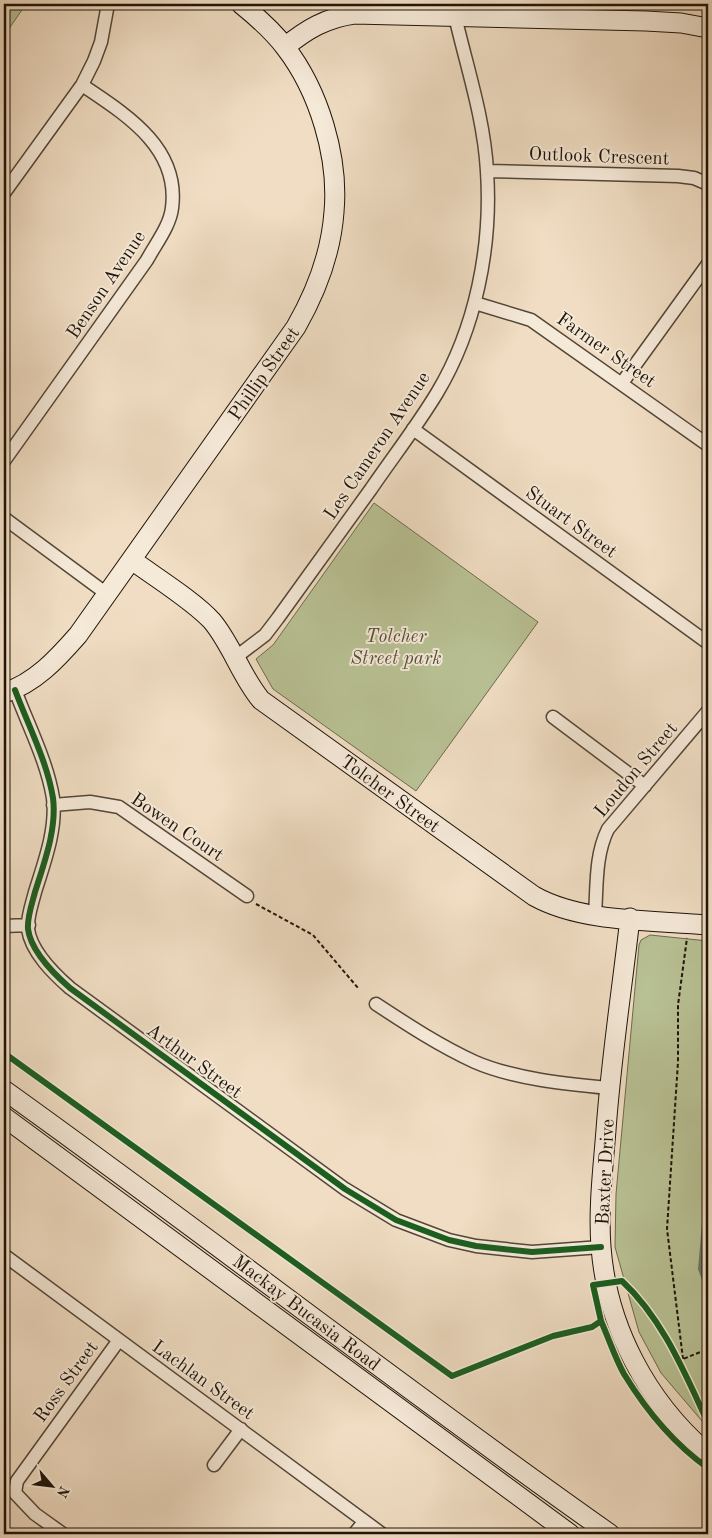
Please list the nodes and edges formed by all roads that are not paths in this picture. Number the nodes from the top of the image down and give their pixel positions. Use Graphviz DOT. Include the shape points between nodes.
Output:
graph roads {
  1 [pos="108,4"];
  2 [pos="241,4"];
  3 [pos="489,10"];
  4 [pos="456,16"];
  5 [pos="708,28"];
  6 [pos="285,46"];
  7 [pos="82,84"];
  8 [pos="487,171"];
  9 [pos="708,184"];
  10 [pos="4,193"];
  11 [pos="708,264"];
  12 [pos="475,303"];
  13 [pos="622,383"];
  14 [pos="414,429"];
  15 [pos="708,445"];
  16 [pos="4,461"];
  17 [pos="4,518"];
  18 [pos="132,560"];
  19 [pos="108,594"];
  20 [pos="708,643"];
  21 [pos="236,657"];
  22 [pos="9,692"];
  23 [pos="708,711"];
  24 [pos="553,717"];
  25 [pos="645,786"];
  26 [pos="53,805"];
  27 [pos="247,896"];
  28 [pos="594,915"];
  29 [pos="630,918"];
  30 [pos="29,925"];
  31 [pos="708,925"];
  32 [pos="4,926"];
  33 [pos="376,1004"];
  34 [pos="609,1088"];
  35 [pos="4,1090"];
  36 [pos="4,1117"];
  37 [pos="600,1247"];
  38 [pos="4,1255"];
  39 [pos="118,1340"];
  40 [pos="241,1429"];
  41 [pos="708,1454"];
  42 [pos="214,1465"];
  43 [pos="9,1494"];
  44 [pos="364,1522"];
  45 [pos="63,1534"];
  46 [pos="354,1534"];
  47 [pos="382,1534"];
  48 [pos="570,1534"];
  49 [pos="610,1534"];
  1 -- 7 [label="street" via="101,42"];
  2 -- 6 [label="street, Phillip Street"];
  3 -- 4 [label="street"];
  3 -- 5 [label="street" via="681,23"];
  4 -- 6 [label="street" via="336,16 309,28"];
  4 -- 8 [label="street, Les Cameron Avenue" via="475,91"];
  6 -- 18 [label="street, Phillip Street" via="311,93 327,138 334,174 334,212 320,279 296,327"];
  7 -- 10 [label="street"];
  7 -- 16 [label="street, Benson Avenue" via="154,142 165,159 171,182 172,209 147,260"];
  8 -- 9 [label="street, Outlook Crescent" via="678,176"];
  8 -- 12 [label="street, Les Cameron Avenue" via="487,217"];
  11 -- 13 [label="street"];
  12 -- 13 [label="street, Farmer Street" via="531,320"];
  12 -- 14 [label="street, Les Cameron Avenue" via="438,391"];
  13 -- 15 [label="street, Farmer Street"];
  14 -- 20 [label="street, Stuart Street"];
  14 -- 21 [label="street, Les Cameron Avenue" via="265,635"];
  17 -- 19 [label="street"];
  18 -- 19 [label="street, Phillip Street"];
  18 -- 21 [label="street, Tolcher Street" via="202,611"];
  19 -- 22 [label="street, Phillip Street" via="59,657 36,678"];
  21 -- 28 [label="street, Tolcher Street" via="261,700 534,896 556,907"];
  22 -- 26 [label="street" via="46,771"];
  23 -- 25 [label="street, Loudon Street"];
  24 -- 25 [label="street"];
  25 -- 28 [label="street, Loudon Street" via="618,816 603,840"];
  26 -- 27 [label="street, Bowen Court" via="90,802 119,807"];
  26 -- 30 [label="street" via="49,840"];
  28 -- 29 [label="street, Tolcher Street"];
  29 -- 31 [label="street, Tolcher Street"];
  29 -- 34 [label="street, Baxter Drive"];
  30 -- 32 [label="street"];
  30 -- 37 [label="street, Arthur Street" via="28,931 40,956 70,988 370,1206 423,1232 476,1246 532,1252"];
  33 -- 34 [label="street" via="440,1045 477,1063 554,1083"];
  34 -- 37 [label="street, Baxter Drive"];
  35 -- 49 [label="street, Mackay Bucasia Road"];
  36 -- 48 [label="street, Mackay Bucasia Road"];
  37 -- 41 [label="street, Baxter Drive" via="609,1298 619,1331 634,1362 666,1409"];
  38 -- 39 [label="street, Lachlan Street"];
  39 -- 40 [label="street, Lachlan Street"];
  39 -- 43 [label="street, Ross Street" via="20,1474"];
  40 -- 42 [label="street"];
  40 -- 44 [label="street, Lachlan Street"];
  43 -- 45 [label="street, Ross Street"];
  44 -- 46 [label="street"];
  44 -- 47 [label="street, Lachlan Street"];
}
